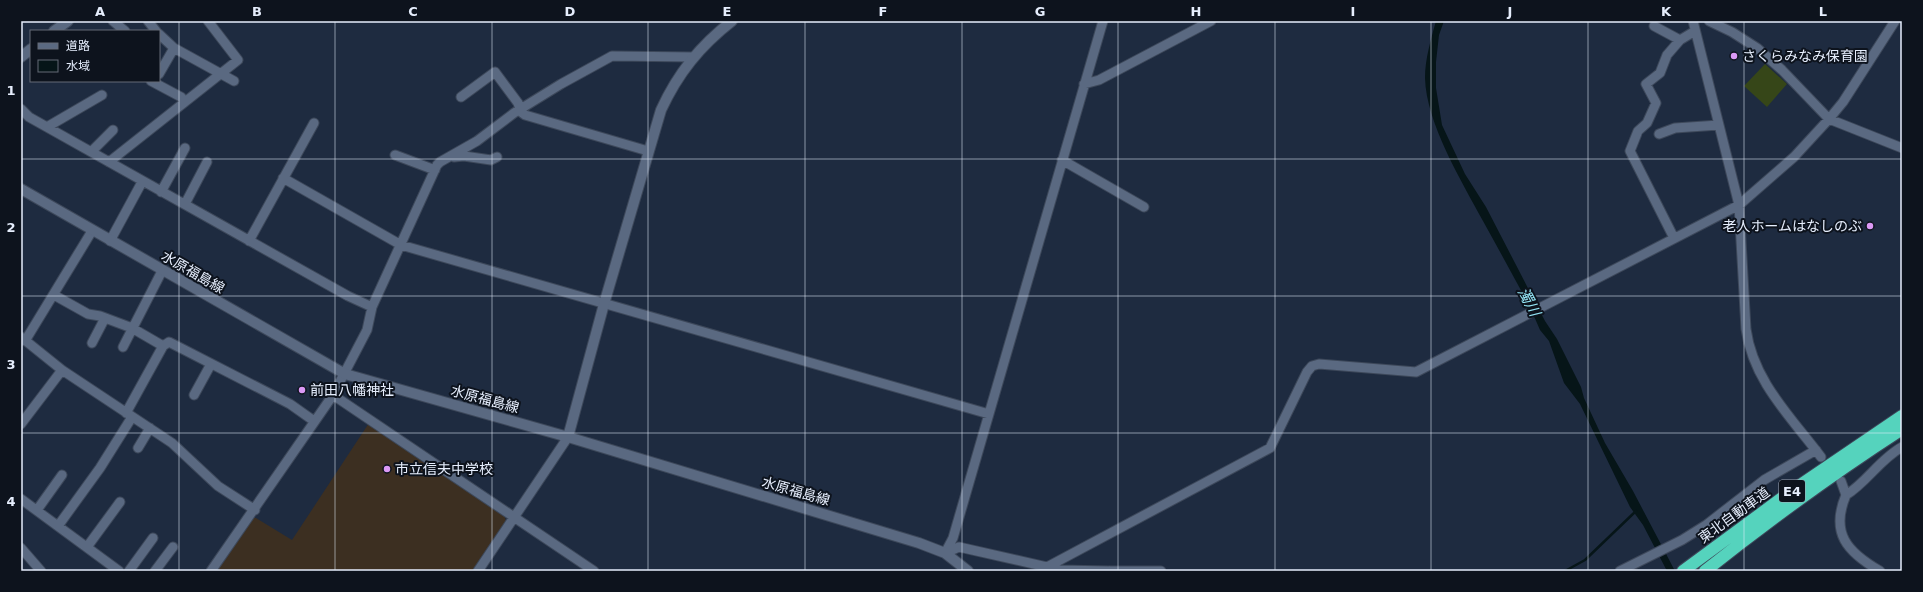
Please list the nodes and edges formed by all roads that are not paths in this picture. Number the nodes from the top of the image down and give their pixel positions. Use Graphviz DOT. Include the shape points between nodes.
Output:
graph roads {
  1 [pos="68,21"];
  2 [pos="113,21"];
  3 [pos="148,21"];
  4 [pos="208,21"];
  5 [pos="732,21"];
  6 [pos="1103,21"];
  7 [pos="1211,21"];
  8 [pos="1692,21"];
  9 [pos="1709,21"];
  10 [pos="1895,21"];
  11 [pos="1654,26"];
  12 [pos="55,30"];
  13 [pos="124,30"];
  14 [pos="155,30"];
  15 [pos="1695,31"];
  16 [pos="160,35"];
  17 [pos="1680,40"];
  18 [pos="174,48"];
  19 [pos="30,50"];
  20 [pos="21,57"];
  21 [pos="693,57"];
  22 [pos="160,72"];
  23 [pos="220,74"];
  24 [pos="234,81"];
  25 [pos="153,82"];
  26 [pos="1084,84"];
  27 [pos="102,95"];
  28 [pos="461,97"];
  29 [pos="185,102"];
  30 [pos="21,109"];
  31 [pos="520,109"];
  32 [pos="1829,119"];
  33 [pos="314,123"];
  34 [pos="1719,125"];
  35 [pos="47,127"];
  36 [pos="113,130"];
  37 [pos="1659,134"];
  38 [pos="184,148"];
  39 [pos="1902,148"];
  40 [pos="648,151"];
  41 [pos="92,152"];
  42 [pos="395,155"];
  43 [pos="453,156"];
  44 [pos="497,158"];
  45 [pos="1062,160"];
  46 [pos="108,162"];
  47 [pos="208,162"];
  48 [pos="435,170"];
  49 [pos="283,178"];
  50 [pos="142,182"];
  51 [pos="21,189"];
  52 [pos="161,192"];
  53 [pos="185,204"];
  54 [pos="1739,205"];
  55 [pos="1144,207"];
  56 [pos="92,231"];
  57 [pos="1674,238"];
  58 [pos="110,241"];
  59 [pos="249,241"];
  60 [pos="401,245"];
  61 [pos="162,271"];
  62 [pos="54,295"];
  63 [pos="604,304"];
  64 [pos="372,307"];
  65 [pos="105,318"];
  66 [pos="132,328"];
  67 [pos="23,339"];
  68 [pos="92,343"];
  69 [pos="164,346"];
  70 [pos="123,347"];
  71 [pos="211,364"];
  72 [pos="62,370"];
  73 [pos="345,374"];
  74 [pos="194,395"];
  75 [pos="333,395"];
  76 [pos="989,414"];
  77 [pos="129,415"];
  78 [pos="1902,416"];
  79 [pos="314,421"];
  80 [pos="21,424"];
  81 [pos="150,428"];
  82 [pos="1902,429"];
  83 [pos="568,437"];
  84 [pos="1902,447"];
  85 [pos="138,448"];
  86 [pos="62,475"];
  87 [pos="1840,481"];
  88 [pos="1846,495"];
  89 [pos="21,499"];
  90 [pos="120,502"];
  91 [pos="37,510"];
  92 [pos="255,510"];
  93 [pos="514,518"];
  94 [pos="58,526"];
  95 [pos="153,538"];
  96 [pos="87,547"];
  97 [pos="173,547"];
  98 [pos="21,548"];
  99 [pos="945,553"];
  100 [pos="1047,567"];
  101 [pos="1684,570"];
  102 [pos="41,571"];
  103 [pos="119,571"];
  104 [pos="129,571"];
  105 [pos="155,571"];
  106 [pos="212,571"];
  107 [pos="478,571"];
  108 [pos="594,571"];
  109 [pos="968,571"];
  110 [pos="1109,571"];
  111 [pos="1161,571"];
  112 [pos="1620,571"];
  113 [pos="1705,571"];
  114 [pos="1880,571"];
  1 -- 12 [label="main road"];
  2 -- 13 [label="street"];
  3 -- 14 [label="street"];
  4 -- 23 [label="street" via="238,60"];
  5 -- 21 [label="main road"];
  6 -- 26 [label="street"];
  7 -- 26 [label="street" via="1099,80"];
  8 -- 15 [label="street"];
  9 -- 32 [label="street" via="1757,48"];
  10 -- 32 [label="street" via="1843,102"];
  11 -- 17 [label="street"];
  15 -- 17 [label="street"];
  15 -- 34 [label="street"];
  16 -- 18 [label="street"];
  17 -- 57 [label="street" via="1667,54 1660,73 1646,84 1656,103 1647,123 1638,131 1630,151"];
  18 -- 22 [label="street"];
  18 -- 23 [label="street"];
  19 -- 20 [label="main road"];
  21 -- 31 [label="street" via="612,56"];
  21 -- 40 [label="main road" via="668,94"];
  23 -- 24 [label="street"];
  23 -- 29 [label="street"];
  25 -- 29 [label="street" via="181,97"];
  26 -- 45 [label="street"];
  27 -- 35 [label="street"];
  28 -- 31 [label="street" via="495,72"];
  29 -- 46 [label="street"];
  30 -- 35 [label="street" via="29,117"];
  31 -- 40 [label="street" via="525,115"];
  31 -- 43 [label="street" via="477,142"];
  32 -- 39 [label="street"];
  32 -- 54 [label="street" via="1794,156"];
  33 -- 49 [label="street"];
  34 -- 37 [label="street" via="1675,128"];
  34 -- 54 [label="street"];
  35 -- 41 [label="street"];
  36 -- 41 [label="street"];
  38 -- 52 [label="street"];
  40 -- 63 [label="main road"];
  41 -- 46 [label="street"];
  42 -- 48 [label="street"];
  43 -- 44 [label="street" via="491,160"];
  43 -- 48 [label="street" via="440,162"];
  45 -- 55 [label="street"];
  45 -- 76 [label="street"];
  46 -- 50 [label="street"];
  47 -- 53 [label="street"];
  48 -- 60 [label="street"];
  49 -- 59 [label="street"];
  49 -- 60 [label="street"];
  50 -- 52 [label="street"];
  50 -- 58 [label="street"];
  51 -- 56 [label="main road, 水原福島線"];
  52 -- 53 [label="street"];
  53 -- 59 [label="street"];
  54 -- 57 [label="street"];
  54 -- 112 [label="street" via="1748,347 1759,373 1779,404 1819,454 1764,480 1706,525"];
  56 -- 58 [label="main road, 水原福島線"];
  56 -- 62 [label="street"];
  57 -- 100 [label="street" via="1416,372 1319,364 1312,366 1270,448"];
  58 -- 61 [label="main road, 水原福島線"];
  59 -- 64 [label="street"];
  60 -- 63 [label="street"];
  60 -- 64 [label="street"];
  61 -- 66 [label="street"];
  61 -- 73 [label="main road, 水原福島線"];
  62 -- 65 [label="street" via="88,314"];
  62 -- 67 [label="street"];
  63 -- 76 [label="street"];
  63 -- 83 [label="main road"];
  64 -- 73 [label="street" via="367,330 346,367"];
  65 -- 66 [label="street"];
  65 -- 68 [label="street"];
  66 -- 69 [label="street"];
  66 -- 70 [label="street"];
  67 -- 72 [label="street"];
  69 -- 71 [label="street" via="169,342"];
  69 -- 77 [label="street"];
  71 -- 74 [label="street"];
  71 -- 79 [label="street" via="290,404"];
  72 -- 77 [label="street"];
  72 -- 80 [label="street"];
  73 -- 75 [label="street"];
  73 -- 83 [label="main road, 水原福島線"];
  75 -- 79 [label="street"];
  75 -- 93 [label="street"];
  76 -- 99 [label="street" via="953,538"];
  77 -- 81 [label="street"];
  77 -- 94 [label="street" via="100,468"];
  78 -- 101 [label="highway, 東北自動車道 / E4" via="1793,490"];
  79 -- 92 [label="street"];
  81 -- 85 [label="street"];
  81 -- 92 [label="street" via="172,443 218,486"];
  82 -- 113 [label="highway, 東北自動車道 / E4" via="1792,504"];
  83 -- 93 [label="street"];
  83 -- 99 [label="main road, 水原福島線" via="858,523"];
  84 -- 88 [label="street"];
  86 -- 91 [label="street"];
  87 -- 88 [label="street"];
  88 -- 114 [label="street" via="1840,508 1838,522 1842,536 1859,556"];
  89 -- 91 [label="street"];
  90 -- 96 [label="street"];
  91 -- 94 [label="street"];
  92 -- 106 [label="street"];
  93 -- 107 [label="street"];
  93 -- 108 [label="street"];
  94 -- 96 [label="street"];
  95 -- 104 [label="street"];
  96 -- 103 [label="street"];
  97 -- 105 [label="street"];
  98 -- 102 [label="street"];
  99 -- 100 [label="street" via="959,547"];
  99 -- 109 [label="main road, 水原福島線"];
  100 -- 110 [label="street" via="1060,570"];
  110 -- 111 [label="street"];
}
